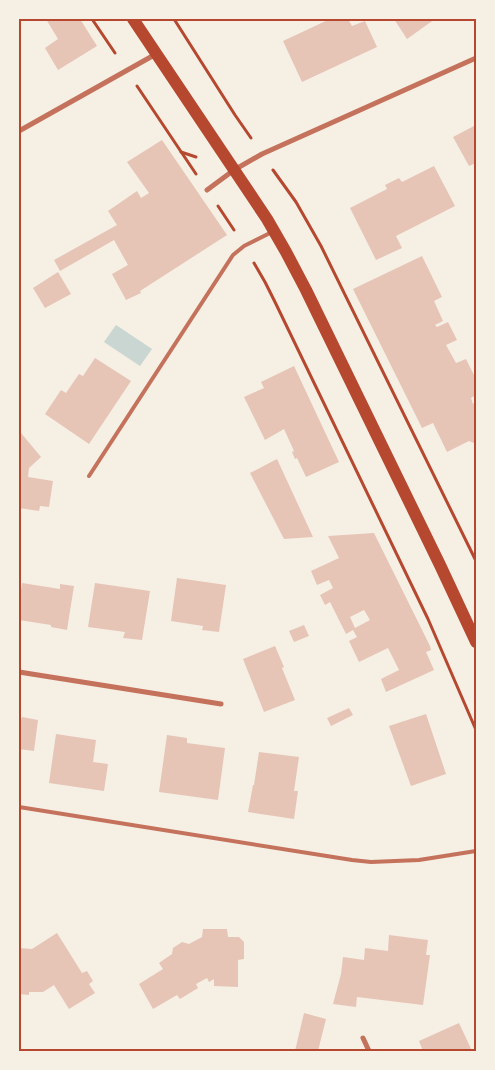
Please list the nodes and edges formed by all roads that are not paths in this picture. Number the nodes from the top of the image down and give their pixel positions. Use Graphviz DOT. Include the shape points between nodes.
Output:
graph roads {
  1 [pos="133,19"];
  2 [pos="156,54"];
  3 [pos="476,58"];
  4 [pos="19,131"];
  5 [pos="234,170"];
  6 [pos="207,190"];
  7 [pos="274,231"];
  8 [pos="89,476"];
  9 [pos="476,642"];
  10 [pos="19,672"];
  11 [pos="221,704"];
  12 [pos="19,807"];
  13 [pos="476,851"];
  14 [pos="363,1038"];
  15 [pos="369,1051"];
  1 -- 2 [label="main road"];
  2 -- 4 [label="street"];
  2 -- 5 [label="main road"];
  3 -- 5 [label="street" via="262,154"];
  5 -- 6 [label="street"];
  5 -- 7 [label="main road"];
  7 -- 8 [label="lane" via="233,255"];
  7 -- 9 [label="main road"];
  10 -- 11 [label="street"];
  12 -- 13 [label="lane" via="372,862 419,860"];
  14 -- 15 [label="street"];
}
